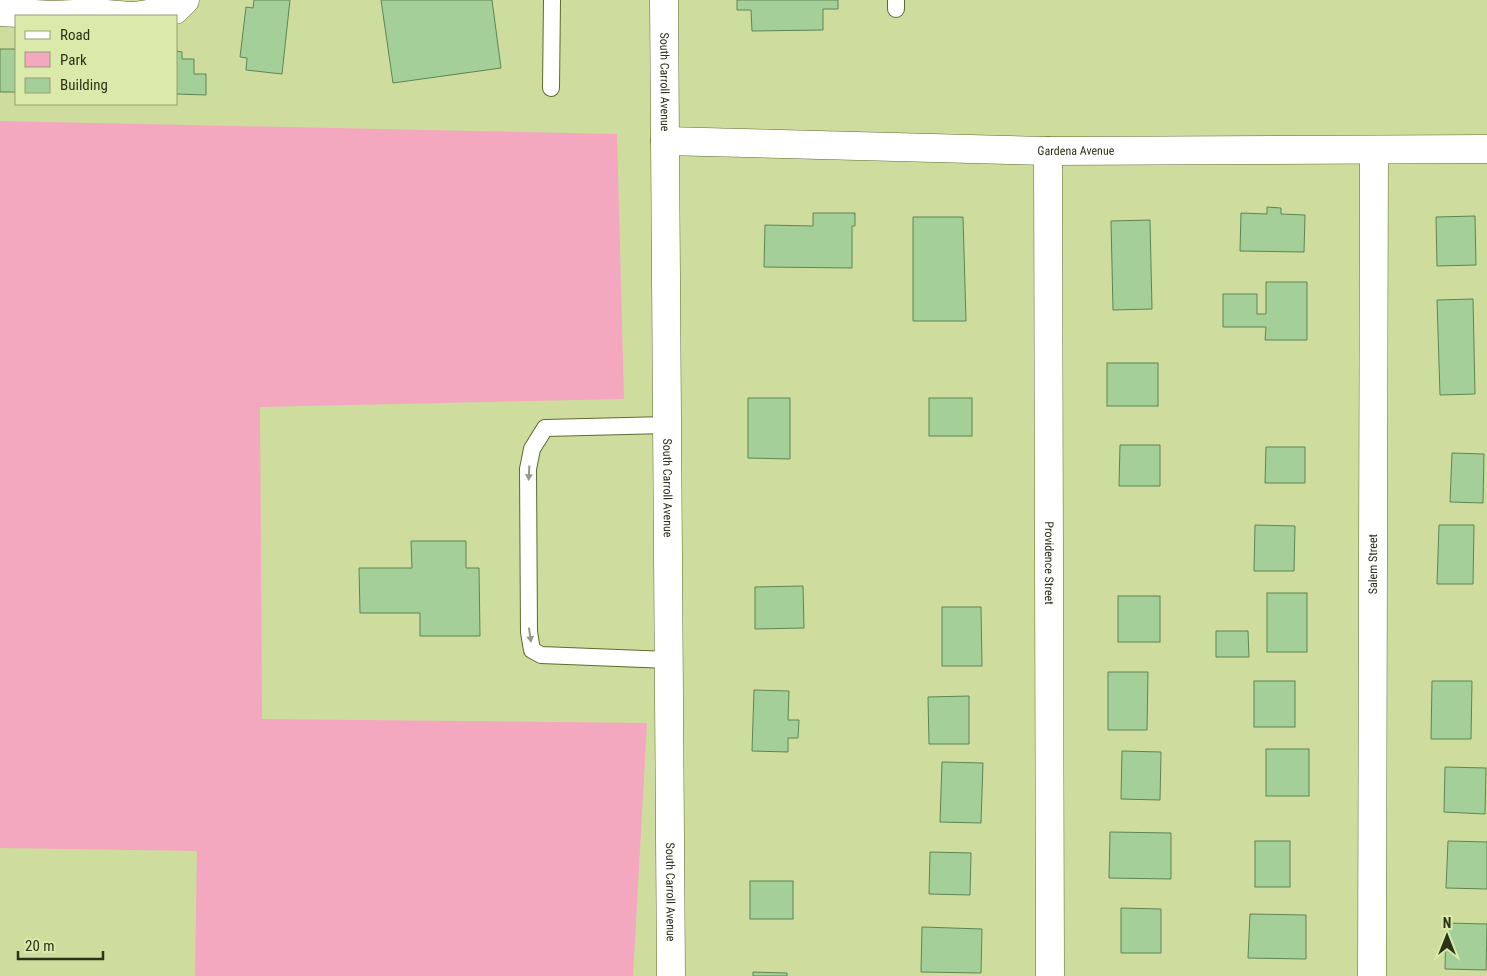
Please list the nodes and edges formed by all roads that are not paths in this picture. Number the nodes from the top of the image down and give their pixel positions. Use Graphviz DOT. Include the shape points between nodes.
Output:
graph roads {
  1 [pos="185,0"];
  2 [pos="552,0"];
  3 [pos="664,0"];
  4 [pos="0,12"];
  5 [pos="120,15"];
  6 [pos="139,15"];
  7 [pos="551,88"];
  8 [pos="665,141"];
  9 [pos="1487,149"];
  10 [pos="1048,151"];
  11 [pos="1374,151"];
  12 [pos="667,425"];
  13 [pos="669,660"];
  14 [pos="671,976"];
  15 [pos="1050,976"];
  16 [pos="1372,976"];
  1 -- 6 [label="street" via="175,10"];
  2 -- 7 [label="lane"];
  3 -- 8 [label="street, South Carroll Avenue"];
  4 -- 5 [label="street"];
  8 -- 10 [label="street, Gardena Avenue"];
  8 -- 12 [label="street, South Carroll Avenue"];
  9 -- 11 [label="street, Gardena Avenue"];
  10 -- 11 [label="street, Gardena Avenue"];
  10 -- 15 [label="street, Providence Street"];
  11 -- 16 [label="street, Salem Street"];
  12 -- 13 [label="street, South Carroll Avenue"];
  12 -- 13 [label="lane, one-way" via="546,428 532,449 528,469 529,632 532,650 541,655"];
  13 -- 14 [label="street, South Carroll Avenue"];
}
